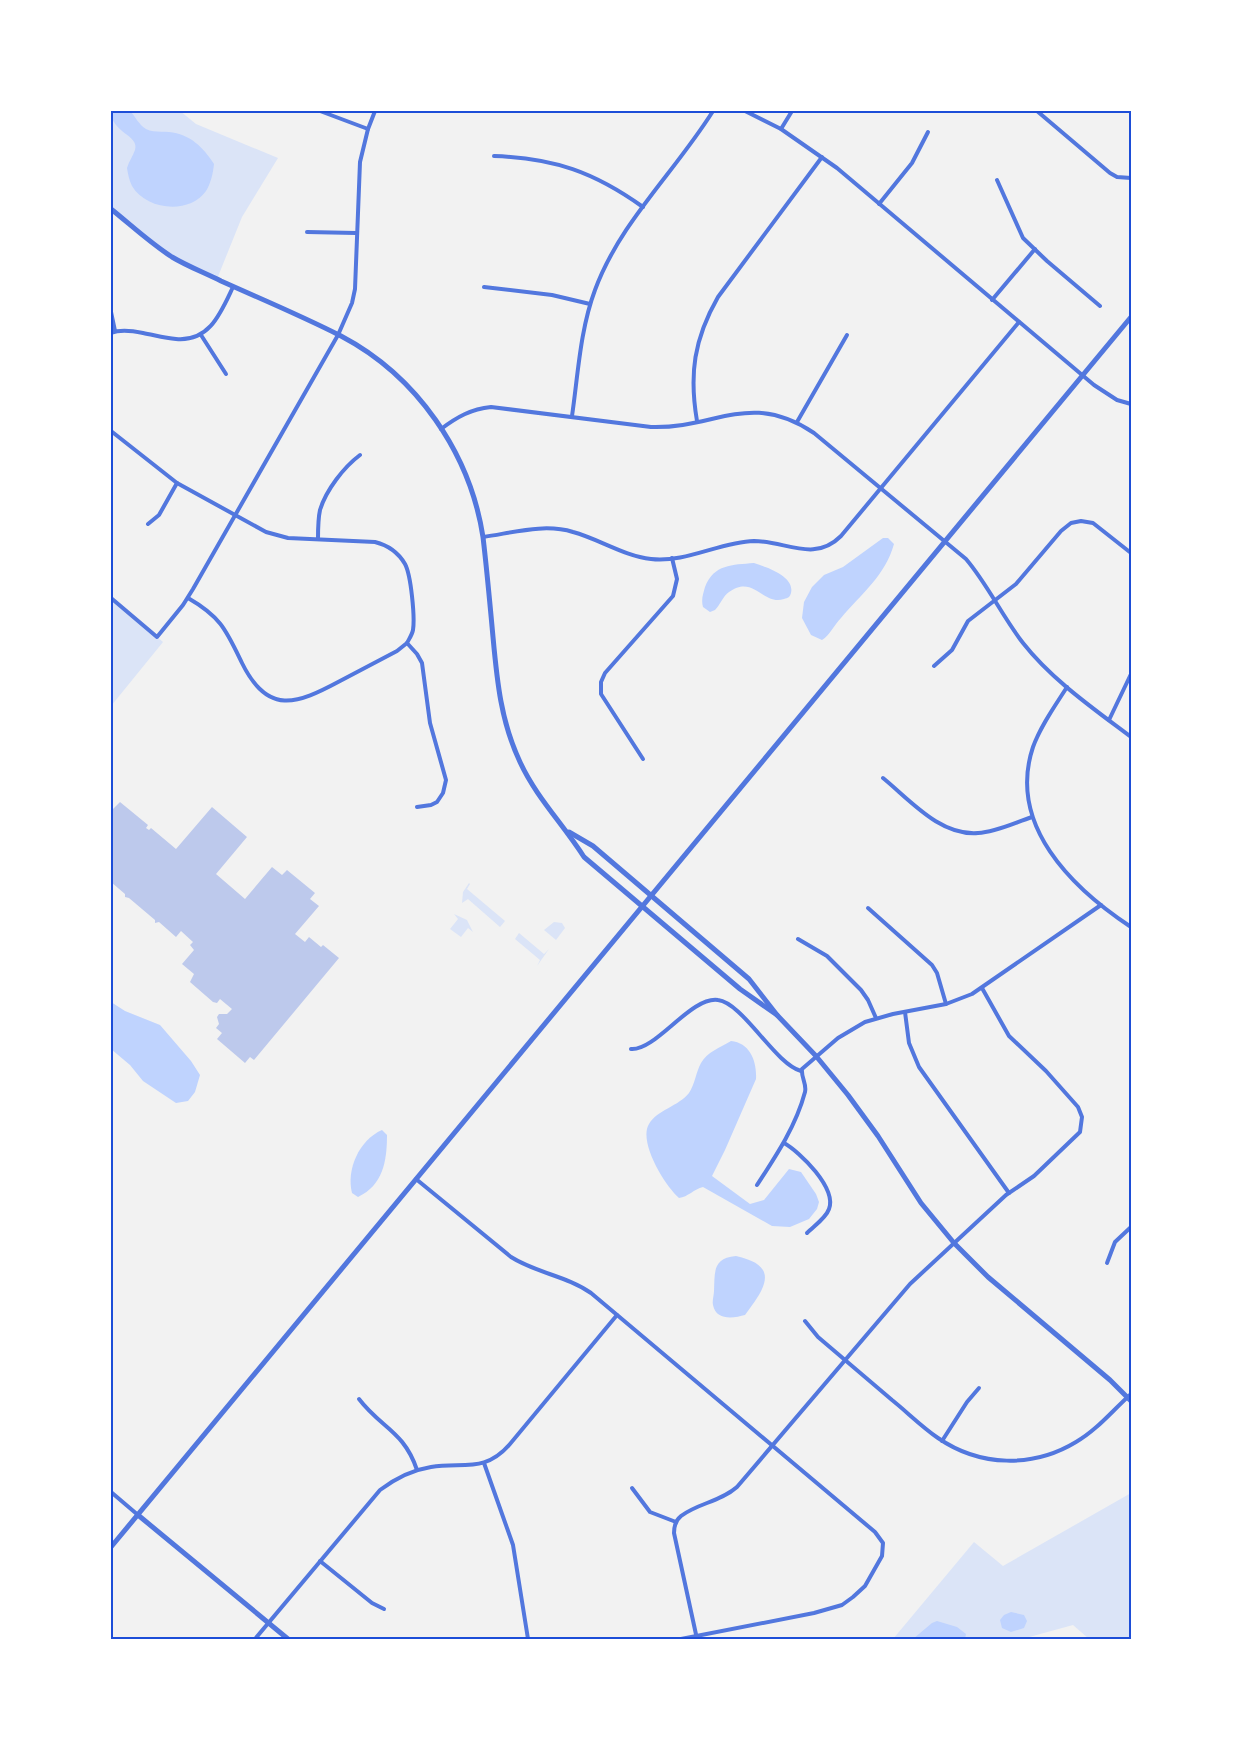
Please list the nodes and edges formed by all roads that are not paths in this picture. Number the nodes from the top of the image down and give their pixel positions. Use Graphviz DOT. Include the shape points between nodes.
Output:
graph roads {
  1 [pos="320,111"];
  2 [pos="375,111"];
  3 [pos="713,111"];
  4 [pos="744,111"];
  5 [pos="792,111"];
  6 [pos="1037,111"];
  7 [pos="368,129"];
  8 [pos="781,129"];
  9 [pos="928,132"];
  10 [pos="494,156"];
  11 [pos="822,157"];
  12 [pos="1131,178"];
  13 [pos="998,180"];
  14 [pos="879,204"];
  15 [pos="643,207"];
  16 [pos="111,209"];
  17 [pos="307,232"];
  18 [pos="356,233"];
  19 [pos="1035,249"];
  20 [pos="233,287"];
  21 [pos="484,287"];
  22 [pos="992,300"];
  23 [pos="590,304"];
  24 [pos="1100,306"];
  25 [pos="111,312"];
  26 [pos="1131,316"];
  27 [pos="1019,322"];
  28 [pos="113,332"];
  29 [pos="847,334"];
  30 [pos="201,335"];
  31 [pos="338,335"];
  32 [pos="226,374"];
  33 [pos="1082,376"];
  34 [pos="1131,404"];
  35 [pos="572,417"];
  36 [pos="697,422"];
  37 [pos="797,422"];
  38 [pos="441,429"];
  39 [pos="111,431"];
  40 [pos="360,456"];
  41 [pos="177,483"];
  42 [pos="880,489"];
  43 [pos="235,515"];
  44 [pos="148,524"];
  45 [pos="483,537"];
  46 [pos="318,539"];
  47 [pos="945,542"];
  48 [pos="1131,552"];
  49 [pos="672,558"];
  50 [pos="111,598"];
  51 [pos="188,598"];
  52 [pos="995,599"];
  53 [pos="407,643"];
  54 [pos="934,666"];
  55 [pos="1131,674"];
  56 [pos="1068,687"];
  57 [pos="1109,720"];
  58 [pos="1131,737"];
  59 [pos="643,759"];
  60 [pos="883,778"];
  61 [pos="417,807"];
  62 [pos="1032,817"];
  63 [pos="566,830"];
  64 [pos="651,896"];
  65 [pos="1101,905"];
  66 [pos="642,906"];
  67 [pos="868,908"];
  68 [pos="1131,927"];
  69 [pos="798,939"];
  70 [pos="982,988"];
  71 [pos="946,1004"];
  72 [pos="905,1012"];
  73 [pos="777,1015"];
  74 [pos="876,1018"];
  75 [pos="631,1049"];
  76 [pos="816,1056"];
  77 [pos="801,1071"];
  78 [pos="784,1143"];
  79 [pos="416,1179"];
  80 [pos="757,1185"];
  81 [pos="1009,1192"];
  82 [pos="1131,1227"];
  83 [pos="807,1233"];
  84 [pos="954,1243"];
  85 [pos="1107,1263"];
  86 [pos="617,1315"];
  87 [pos="805,1321"];
  88 [pos="845,1360"];
  89 [pos="980,1388"];
  90 [pos="1130,1397"];
  91 [pos="359,1399"];
  92 [pos="942,1441"];
  93 [pos="773,1446"];
  94 [pos="484,1463"];
  95 [pos="417,1470"];
  96 [pos="632,1488"];
  97 [pos="111,1492"];
  98 [pos="138,1515"];
  99 [pos="676,1522"];
  100 [pos="111,1547"];
  101 [pos="320,1561"];
  102 [pos="384,1609"];
  103 [pos="268,1623"];
  104 [pos="697,1637"];
  105 [pos="255,1639"];
  106 [pos="288,1639"];
  107 [pos="528,1639"];
  108 [pos="681,1639"];
  1 -- 7 [label="street"];
  2 -- 7 [label="street"];
  3 -- 15 [label="street"];
  4 -- 8 [label="street"];
  5 -- 8 [label="street"];
  6 -- 12 [label="street" via="1110,173"];
  7 -- 18 [label="street" via="360,162"];
  8 -- 11 [label="street"];
  9 -- 14 [label="street" via="912,162"];
  10 -- 15 [label="street" via="537,159 574,168 611,185"];
  11 -- 14 [label="street"];
  11 -- 36 [label="street" via="708,314 695,350"];
  13 -- 19 [label="street" via="1021,235"];
  14 -- 22 [label="street"];
  15 -- 23 [label="street" via="610,256"];
  16 -- 20 [label="street" via="173,258"];
  17 -- 18 [label="street"];
  18 -- 31 [label="street" via="355,289"];
  19 -- 22 [label="street"];
  19 -- 24 [label="street"];
  20 -- 30 [label="street" via="214,324"];
  20 -- 31 [label="street"];
  21 -- 23 [label="street"];
  22 -- 27 [label="street"];
  23 -- 35 [label="street"];
  25 -- 28 [label="street"];
  26 -- 33 [label="street"];
  27 -- 33 [label="street"];
  27 -- 42 [label="street"];
  28 -- 30 [label="street" via="176,339"];
  29 -- 37 [label="street"];
  30 -- 32 [label="street"];
  31 -- 38 [label="street" via="392,372"];
  31 -- 43 [label="street"];
  33 -- 34 [label="street" via="1106,394"];
  33 -- 47 [label="street"];
  35 -- 36 [label="street" via="651,427"];
  35 -- 38 [label="street" via="491,406 466,412"];
  36 -- 37 [label="street" via="749,412 767,412"];
  37 -- 42 [label="street"];
  38 -- 45 [label="street" via="468,482"];
  39 -- 41 [label="street"];
  40 -- 46 [label="street" via="344,468 322,504"];
  41 -- 43 [label="street"];
  41 -- 44 [label="street" via="159,515"];
  42 -- 47 [label="street"];
  42 -- 49 [label="street" via="827,547 810,550 749,541"];
  43 -- 46 [label="street" via="273,535"];
  43 -- 51 [label="street"];
  45 -- 49 [label="street" via="555,528 649,559"];
  45 -- 63 [label="street" via="499,696 507,729 538,795"];
  46 -- 53 [label="street" via="375,542 399,556 408,571 413,622"];
  47 -- 52 [label="street" via="966,559"];
  47 -- 64 [label="street"];
  48 -- 52 [label="street" via="1093,523 1071,523 1016,584"];
  49 -- 59 [label="street" via="676,579 673,596 601,682 603,699"];
  50 -- 51 [label="street" via="157,637"];
  51 -- 53 [label="street" via="218,619 252,682 279,700 297,701 314,695"];
  52 -- 54 [label="street" via="969,621 952,650"];
  52 -- 56 [label="street" via="1023,643"];
  53 -- 61 [label="street" via="422,663 430,723 446,780 437,802"];
  55 -- 57 [label="street"];
  56 -- 57 [label="street"];
  56 -- 62 [label="street" via="1045,721 1031,754 1028,792"];
  57 -- 58 [label="street"];
  60 -- 62 [label="street" via="936,821 956,831 992,831"];
  62 -- 65 [label="street" via="1047,849"];
  63 -- 64 [label="street" via="593,846"];
  63 -- 66 [label="street" via="584,857"];
  64 -- 66 [label="street"];
  64 -- 73 [label="street" via="749,979"];
  65 -- 68 [label="street"];
  65 -- 70 [label="street"];
  66 -- 73 [label="street" via="740,989"];
  66 -- 79 [label="street"];
  67 -- 71 [label="street" via="932,965"];
  69 -- 74 [label="street" via="827,956 861,990"];
  70 -- 71 [label="street"];
  70 -- 81 [label="street" via="1007,1033 1050,1075 1082,1117 1077,1137 1032,1178"];
  71 -- 72 [label="street"];
  72 -- 74 [label="street"];
  72 -- 81 [label="street" via="908,1039 919,1067"];
  73 -- 76 [label="street"];
  74 -- 76 [label="street" via="846,1032"];
  75 -- 77 [label="street" via="648,1045 684,1016 718,1000 730,1006 788,1065"];
  76 -- 77 [label="street"];
  76 -- 84 [label="street"];
  77 -- 78 [label="street" via="805,1089"];
  78 -- 80 [label="street"];
  78 -- 83 [label="street" via="803,1156 830,1196 827,1213"];
  79 -- 86 [label="street" via="507,1254 526,1266 579,1285"];
  79 -- 98 [label="street"];
  81 -- 84 [label="street"];
  82 -- 85 [label="street" via="1114,1244"];
  84 -- 88 [label="street" via="910,1284"];
  84 -- 90 [label="street" via="988,1277"];
  86 -- 93 [label="street"];
  86 -- 94 [label="street" via="505,1449"];
  87 -- 88 [label="street"];
  88 -- 92 [label="street"];
  88 -- 93 [label="street"];
  89 -- 92 [label="street"];
  90 -- 92 [label="street" via="1080,1440 1038,1458 985,1459"];
  91 -- 95 [label="street" via="403,1441"];
  93 -- 99 [label="street" via="732,1492"];
  93 -- 104 [label="street" via="879,1536 883,1553 865,1586 838,1606"];
  94 -- 95 [label="street"];
  94 -- 107 [label="street" via="513,1545"];
  95 -- 101 [label="street" via="377,1494"];
  96 -- 99 [label="street" via="650,1512"];
  97 -- 98 [label="street"];
  98 -- 100 [label="street"];
  98 -- 103 [label="street"];
  99 -- 104 [label="street" via="674,1533"];
  101 -- 102 [label="street"];
  101 -- 103 [label="street"];
  103 -- 105 [label="street"];
  103 -- 106 [label="street"];
  104 -- 108 [label="street"];
}
